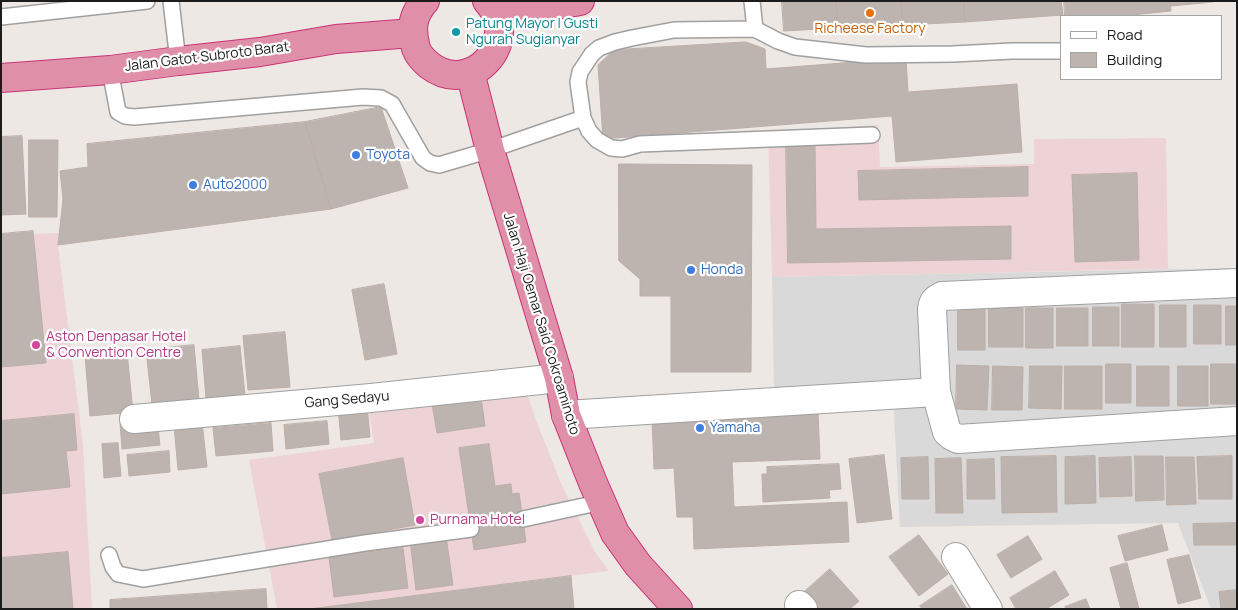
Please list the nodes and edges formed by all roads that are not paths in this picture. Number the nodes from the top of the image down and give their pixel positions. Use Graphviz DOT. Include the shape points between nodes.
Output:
graph roads {
  1 [pos="147,1"];
  2 [pos="170,1"];
  3 [pos="425,1"];
  4 [pos="580,1"];
  5 [pos="752,1"];
  6 [pos="491,8"];
  7 [pos="1,17"];
  8 [pos="754,30"];
  9 [pos="412,33"];
  10 [pos="1060,51"];
  11 [pos="178,60"];
  12 [pos="110,70"];
  13 [pos="470,72"];
  14 [pos="1,78"];
  15 [pos="583,118"];
  16 [pos="872,135"];
  17 [pos="490,150"];
  18 [pos="1237,283"];
  19 [pos="559,378"];
  20 [pos="936,392"];
  21 [pos="566,416"];
  22 [pos="134,419"];
  23 [pos="1237,421"];
  24 [pos="602,502"];
  25 [pos="523,519"];
  26 [pos="471,529"];
  27 [pos="109,555"];
  28 [pos="956,557"];
  29 [pos="678,609"];
  30 [pos="988,609"];
  1 -- 7 [label="lane"];
  2 -- 11 [label="lane"];
  3 -- 9 [label="highway" via="417,12"];
  4 -- 6 [label="highway"];
  5 -- 8 [label="lane"];
  6 -- 13 [label="highway" via="499,29 496,49 483,66"];
  8 -- 10 [label="lane" via="795,47 866,55"];
  8 -- 15 [label="lane" via="674,30 599,48 580,72 578,82"];
  9 -- 11 [label="highway, Jalan Gatot Subroto Barat" via="336,39 260,52"];
  9 -- 13 [label="highway" via="415,48 434,69 445,74"];
  11 -- 12 [label="highway, Jalan Gatot Subroto Barat"];
  12 -- 14 [label="highway, Jalan Gatot Subroto Barat"];
  12 -- 17 [label="lane" via="118,112 125,116 381,98 392,104 423,158 430,163 440,165"];
  13 -- 17 [label="highway, Jalan Haji Oemar Said Cokroaminoto"];
  15 -- 16 [label="lane" via="597,140 611,148 622,149 640,144"];
  15 -- 17 [label="lane"];
  17 -- 19 [label="highway, Jalan Haji Oemar Said Cokroaminoto"];
  18 -- 20 [label="street" via="942,296 936,299 932,309"];
  19 -- 21 [label="highway, Jalan Haji Oemar Said Cokroaminoto"];
  19 -- 22 [label="street, Gang Sedayu"];
  20 -- 21 [label="street"];
  20 -- 23 [label="street" via="947,432 958,438"];
  21 -- 24 [label="highway, Jalan Haji Oemar Said Cokroaminoto"];
  24 -- 25 [label="lane"];
  24 -- 29 [label="highway, Jalan Haji Oemar Said Cokroaminoto" via="616,533 638,565"];
  26 -- 27 [label="lane" via="143,579 118,574"];
  28 -- 30 [label="street"];
}
